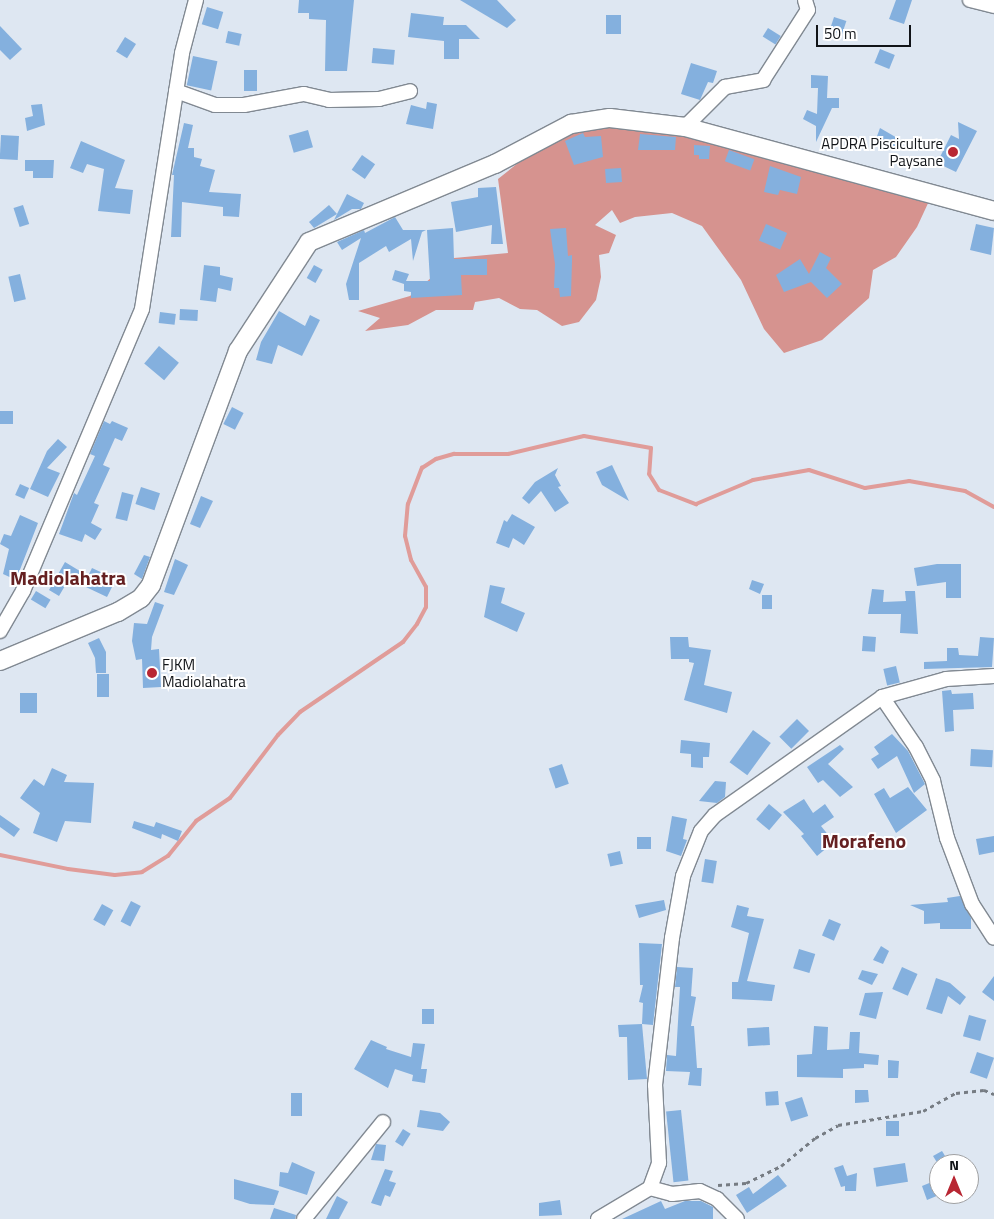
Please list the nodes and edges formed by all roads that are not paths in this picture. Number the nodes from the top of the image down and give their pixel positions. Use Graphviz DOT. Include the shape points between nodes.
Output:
graph roads {
  1 [pos="196,0"];
  2 [pos="805,0"];
  3 [pos="970,0"];
  4 [pos="994,6"];
  5 [pos="176,91"];
  6 [pos="410,91"];
  7 [pos="685,127"];
  8 [pos="994,211"];
  9 [pos="0,632"];
  10 [pos="0,661"];
  11 [pos="994,676"];
  12 [pos="882,697"];
  13 [pos="994,938"];
  14 [pos="382,1122"];
  15 [pos="650,1188"];
  16 [pos="304,1219"];
  17 [pos="598,1219"];
  18 [pos="737,1219"];
  1 -- 5 [label="street"];
  2 -- 7 [label="street" via="808,10 763,80 725,87"];
  3 -- 4 [label="street"];
  5 -- 6 [label="street" via="215,104 244,104 304,94 329,100 379,99"];
  5 -- 9 [label="street" via="142,309 23,591"];
  7 -- 8 [label="street"];
  7 -- 10 [label="street" via="610,118 571,124 495,164 309,242 238,351 151,585 141,598 118,612"];
  11 -- 12 [label="street" via="946,679"];
  12 -- 13 [label="street" via="916,747 933,781 947,838 972,904"];
  12 -- 15 [label="street" via="722,809 701,831 683,876 672,938 655,1085 659,1163"];
  14 -- 16 [label="street"];
  15 -- 17 [label="street"];
  15 -- 18 [label="street" via="672,1194 696,1192 717,1199"];
}
